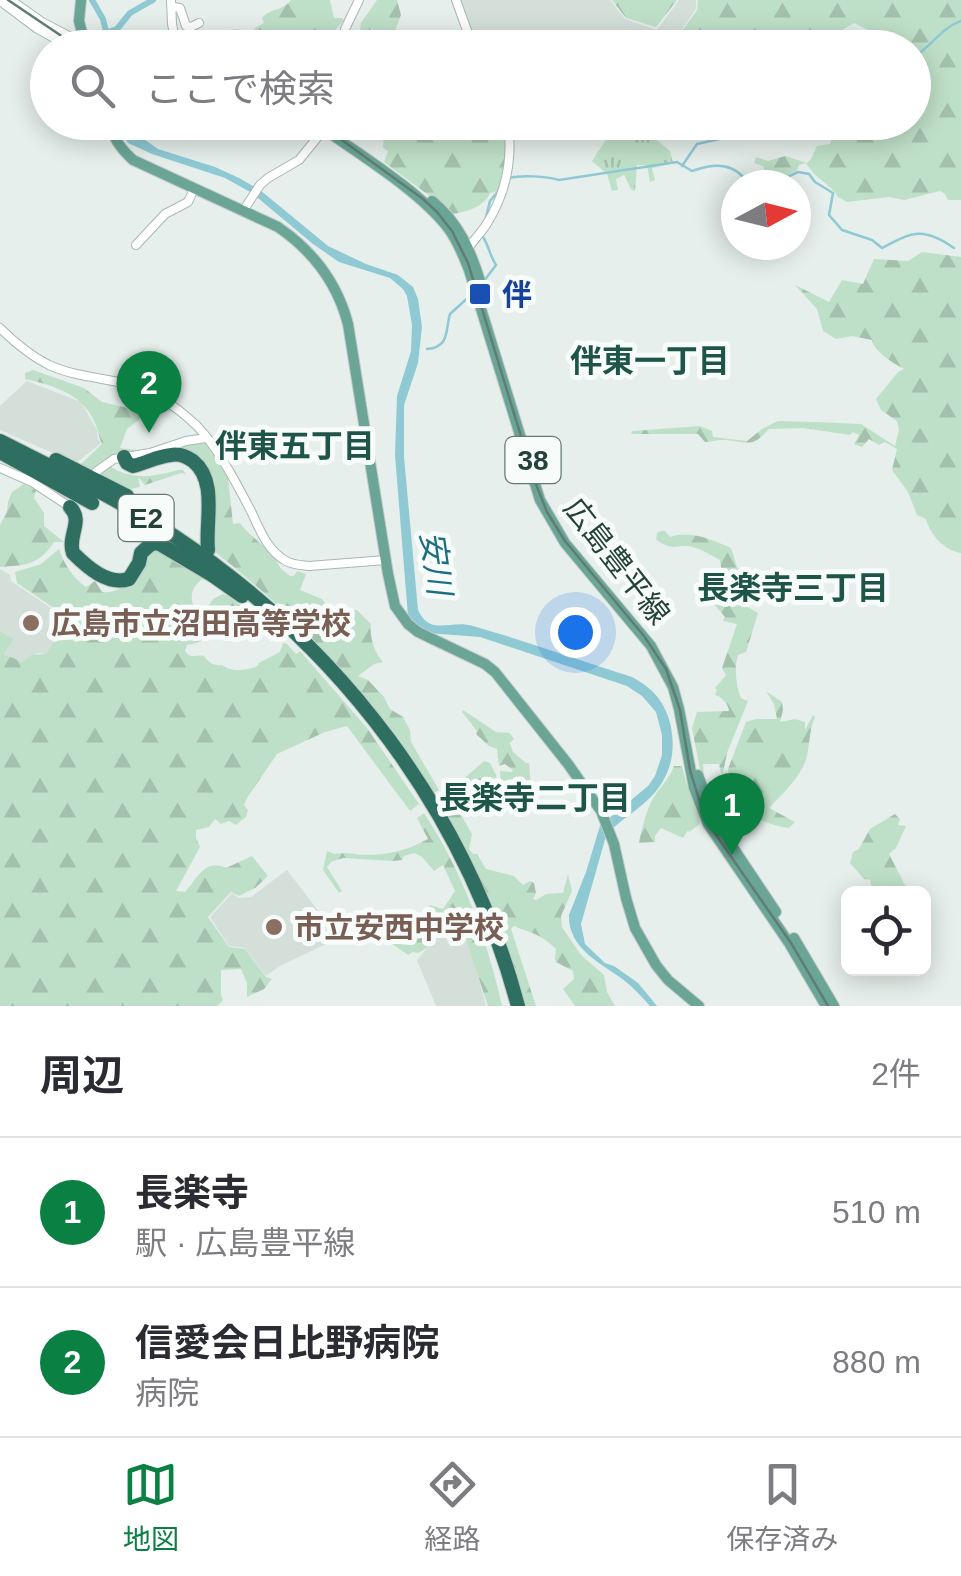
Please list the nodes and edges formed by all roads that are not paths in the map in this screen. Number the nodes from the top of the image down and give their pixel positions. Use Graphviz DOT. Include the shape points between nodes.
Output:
graph roads {
  1 [pos="82,0"];
  2 [pos="359,0"];
  3 [pos="456,0"];
  4 [pos="4,1"];
  5 [pos="172,4"];
  6 [pos="198,23"];
  7 [pos="53,30"];
  8 [pos="80,30"];
  9 [pos="173,30"];
  10 [pos="345,30"];
  11 [pos="467,30"];
  12 [pos="115,140"];
  13 [pos="315,140"];
  14 [pos="346,140"];
  15 [pos="509,140"];
  16 [pos="194,188"];
  17 [pos="243,211"];
  18 [pos="136,244"];
  19 [pos="466,251"];
  20 [pos="0,328"];
  21 [pos="206,438"];
  22 [pos="0,439"];
  23 [pos="0,451"];
  24 [pos="124,457"];
  25 [pos="0,468"];
  26 [pos="97,471"];
  27 [pos="127,496"];
  28 [pos="92,503"];
  29 [pos="72,504"];
  30 [pos="386,560"];
  31 [pos="132,561"];
  32 [pos="277,618"];
  33 [pos="514,1006"];
  34 [pos="699,1006"];
  35 [pos="826,1006"];
  36 [pos="834,1006"];
  1 -- 8 [label="main road"];
  2 -- 10 [label="street"];
  3 -- 11 [label="street"];
  4 -- 7 [label="main road"];
  5 -- 6 [label="street" via="186,26"];
  5 -- 9 [label="street"];
  12 -- 16 [label="main road" via="133,160"];
  13 -- 17 [label="street" via="299,160 259,186"];
  14 -- 19 [label="main road, 広島豊平線 / 38" via="433,210"];
  15 -- 19 [label="street" via="501,197"];
  16 -- 17 [label="main road"];
  16 -- 18 [label="street" via="188,202 165,214"];
  17 -- 30 [label="main road" via="299,242 339,297"];
  19 -- 35 [label="main road, 広島豊平線 / 38" via="540,500 564,543 660,660 679,708 704,815"];
  19 -- 36 [label="main road, 広島豊平線 / 38" via="554,515 671,666 714,820"];
  20 -- 21 [label="street" via="50,365 155,395"];
  21 -- 24 [label="street"];
  21 -- 30 [label="street" via="284,560 309,566"];
  22 -- 27 [label="highway"];
  22 -- 32 [label="highway, E2" via="172,534"];
  23 -- 28 [label="highway"];
  23 -- 32 [label="highway, E2" via="168,539"];
  24 -- 26 [label="street"];
  24 -- 32 [label="highway" via="134,468 182,461 197,467 208,495 201,545"];
  25 -- 29 [label="street"];
  29 -- 31 [label="highway" via="79,517 72,540 78,556 118,574 132,570"];
  29 -- 32 [label="highway" via="78,519 73,553 107,578 128,579 141,553 158,544"];
  30 -- 34 [label="main road" via="404,620 496,672 568,764 606,819 635,928 668,980"];
  32 -- 33 [label="highway, E2" via="367,708 420,783 473,882"];
}
